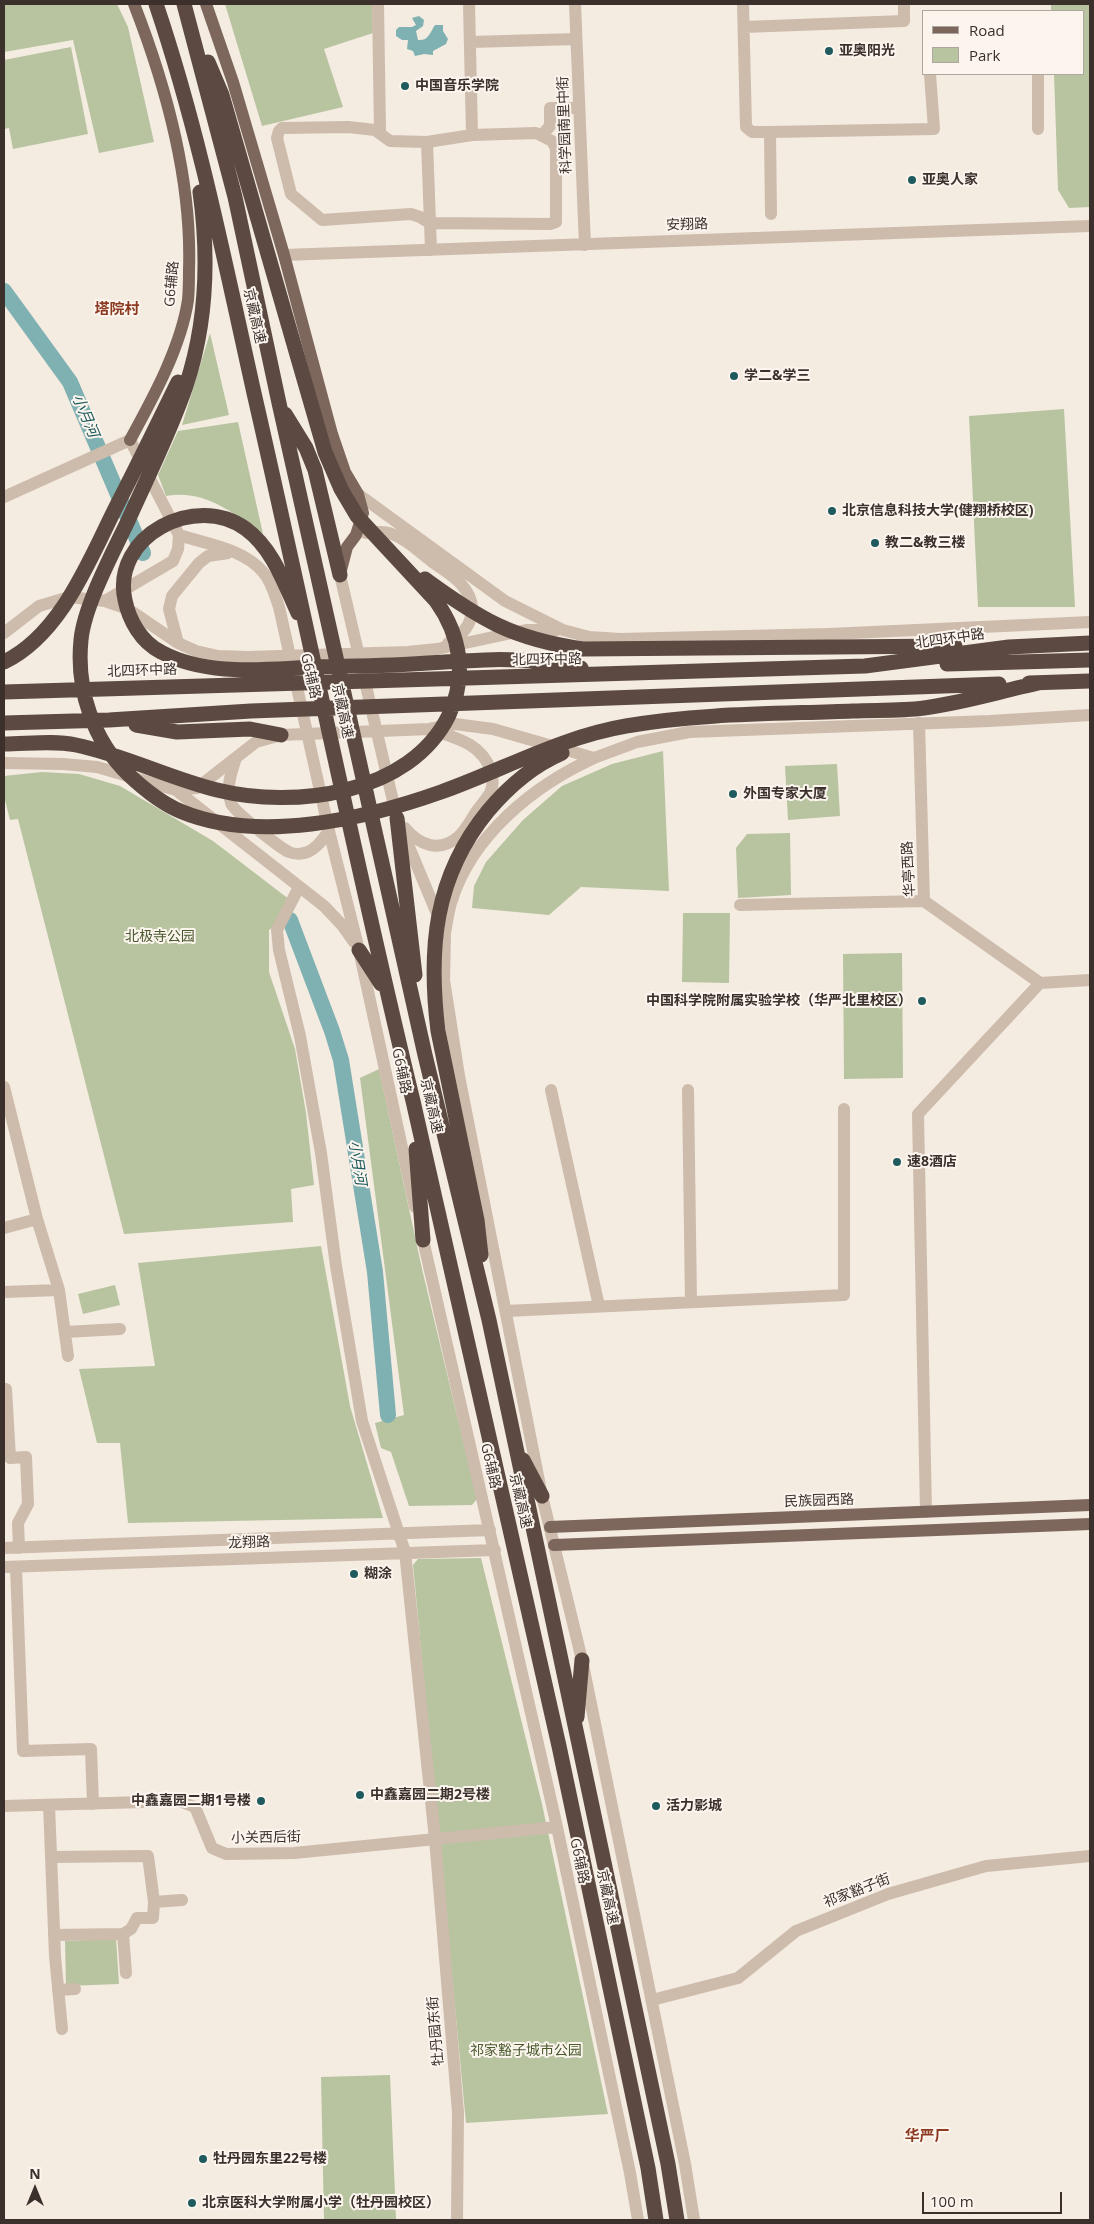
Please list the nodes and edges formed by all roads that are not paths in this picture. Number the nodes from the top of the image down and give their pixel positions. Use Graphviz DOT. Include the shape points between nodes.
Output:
graph roads {
  1 [pos="134,4"];
  2 [pos="150,4"];
  3 [pos="156,4"];
  4 [pos="184,4"];
  5 [pos="206,4"];
  6 [pos="378,4"];
  7 [pos="469,4"];
  8 [pos="575,4"];
  9 [pos="743,4"];
  10 [pos="904,4"];
  11 [pos="190,21"];
  12 [pos="744,27"];
  13 [pos="576,39"];
  14 [pos="470,42"];
  15 [pos="173,53"];
  16 [pos="930,75"];
  17 [pos="1038,75"];
  18 [pos="579,108"];
  19 [pos="190,113"];
  20 [pos="1038,129"];
  21 [pos="380,132"];
  22 [pos="770,132"];
  23 [pos="542,135"];
  24 [pos="472,136"];
  25 [pos="427,142"];
  26 [pos="771,214"];
  27 [pos="430,223"];
  28 [pos="1090,226"];
  29 [pos="585,244"];
  30 [pos="431,250"];
  31 [pos="284,254"];
  32 [pos="197,342"];
  33 [pos="279,403"];
  34 [pos="130,440"];
  35 [pos="358,494"];
  36 [pos="4,497"];
  37 [pos="179,535"];
  38 [pos="356,535"];
  39 [pos="236,553"];
  40 [pos="390,553"];
  41 [pos="340,574"];
  42 [pos="105,601"];
  43 [pos="1090,622"];
  44 [pos="562,630"];
  45 [pos="4,633"];
  46 [pos="311,642"];
  47 [pos="178,643"];
  48 [pos="1090,643"];
  49 [pos="1009,647"];
  50 [pos="437,649"];
  51 [pos="1090,660"];
  52 [pos="4,662"];
  53 [pos="865,666"];
  54 [pos="617,674"];
  55 [pos="1090,681"];
  56 [pos="1039,683"];
  57 [pos="4,692"];
  58 [pos="1090,715"];
  59 [pos="684,719"];
  60 [pos="109,720"];
  61 [pos="4,723"];
  62 [pos="919,723"];
  63 [pos="429,729"];
  64 [pos="281,735"];
  65 [pos="4,744"];
  66 [pos="237,758"];
  67 [pos="594,758"];
  68 [pos="4,763"];
  69 [pos="176,790"];
  70 [pos="397,818"];
  71 [pos="329,831"];
  72 [pos="299,887"];
  73 [pos="924,901"];
  74 [pos="740,905"];
  75 [pos="445,933"];
  76 [pos="359,950"];
  77 [pos="1090,980"];
  78 [pos="1040,983"];
  79 [pos="387,994"];
  80 [pos="425,1056"];
  81 [pos="551,1090"];
  82 [pos="688,1090"];
  83 [pos="5,1095"];
  84 [pos="413,1101"];
  85 [pos="844,1109"];
  86 [pos="38,1219"];
  87 [pos="4,1228"];
  88 [pos="422,1240"];
  89 [pos="59,1290"];
  90 [pos="4,1292"];
  91 [pos="691,1302"];
  92 [pos="599,1306"];
  93 [pos="506,1311"];
  94 [pos="489,1320"];
  95 [pos="120,1329"];
  96 [pos="65,1332"];
  97 [pos="68,1356"];
  98 [pos="4,1389"];
  99 [pos="513,1441"];
  100 [pos="6,1457"];
  101 [pos="542,1496"];
  102 [pos="1090,1505"];
  103 [pos="926,1512"];
  104 [pos="1090,1524"];
  105 [pos="550,1527"];
  106 [pos="490,1530"];
  107 [pos="400,1535"];
  108 [pos="554,1545"];
  109 [pos="4,1548"];
  110 [pos="19,1548"];
  111 [pos="495,1550"];
  112 [pos="405,1552"];
  113 [pos="10,1567"];
  114 [pos="582,1660"];
  115 [pos="575,1733"];
  116 [pos="93,1804"];
  117 [pos="49,1805"];
  118 [pos="4,1806"];
  119 [pos="557,1827"];
  120 [pos="434,1839"];
  121 [pos="1090,1856"];
  122 [pos="51,1857"];
  123 [pos="182,1900"];
  124 [pos="154,1902"];
  125 [pos="123,1934"];
  126 [pos="54,1935"];
  127 [pos="126,1974"];
  128 [pos="75,1989"];
  129 [pos="58,1990"];
  130 [pos="652,2000"];
  131 [pos="62,2029"];
  132 [pos="457,2220"];
  133 [pos="638,2220"];
  134 [pos="656,2220"];
  135 [pos="677,2220"];
  136 [pos="694,2220"];
  1 -- 34 [label="main road, G6辅路" via="160,83 179,160 190,242 188,300 178,340"];
  2 -- 15 [label="highway"];
  3 -- 15 [label="highway, 京藏高速"];
  4 -- 11 [label="highway, 京藏高速"];
  5 -- 31 [label="main road" via="233,82"];
  6 -- 21 [label="street"];
  7 -- 14 [label="street"];
  8 -- 13 [label="street, 科学园南里中街"];
  9 -- 12 [label="street"];
  10 -- 12 [label="street" via="904,21"];
  11 -- 33 [label="highway, 京藏高速" via="235,197"];
  11 -- 40 [label="highway" via="222,95 325,452 357,516"];
  12 -- 22 [label="street" via="746,127 752,132"];
  13 -- 14 [label="street"];
  13 -- 18 [label="street, 科学园南里中街"];
  14 -- 24 [label="street"];
  15 -- 19 [label="highway, 京藏高速"];
  16 -- 22 [label="street" via="934,129"];
  17 -- 20 [label="street"];
  18 -- 23 [label="street" via="550,108 550,126"];
  18 -- 29 [label="street, 科学园南里中街"];
  19 -- 32 [label="highway" via="206,257"];
  19 -- 46 [label="highway, 京藏高速"];
  21 -- 25 [label="street" via="390,141"];
  21 -- 27 [label="street" via="348,127 282,128 277,138 292,194 322,220 411,214"];
  22 -- 26 [label="street"];
  23 -- 24 [label="street"];
  23 -- 27 [label="street" via="556,148 556,222"];
  24 -- 25 [label="street"];
  25 -- 27 [label="street"];
  27 -- 30 [label="street"];
  28 -- 29 [label="street, 安翔路"];
  29 -- 30 [label="street, 安翔路"];
  30 -- 31 [label="street, 安翔路"];
  31 -- 35 [label="main road" via="332,434 345,472"];
  32 -- 52 [label="highway" via="78,583 49,624 29,645"];
  32 -- 59 [label="highway" via="169,429 99,585 81,634 80,676 94,725 106,748 124,770 156,798 196,817 227,824 249,827 323,822 436,794 590,733 646,722"];
  33 -- 41 [label="highway" via="312,463"];
  33 -- 80 [label="highway, 京藏高速"];
  34 -- 36 [label="street"];
  34 -- 37 [label="street"];
  35 -- 38 [label="main road" via="364,513"];
  35 -- 44 [label="street" via="490,591"];
  37 -- 39 [label="street, G6辅路"];
  37 -- 42 [label="street" via="173,560"];
  38 -- 41 [label="main road" via="347,547"];
  38 -- 50 [label="street" via="388,532 404,540 461,584 471,599 472,614 468,628"];
  39 -- 47 [label="street" via="208,556 172,596 169,609"];
  39 -- 71 [label="street, G6辅路" via="263,572 279,608"];
  40 -- 49 [label="highway" via="468,610 522,636 583,649"];
  40 -- 65 [label="highway" via="446,614 456,638 460,669 455,701 440,730 418,754 381,779 325,795 278,797 240,794 214,789 74,744"];
  41 -- 70 [label="street"];
  42 -- 45 [label="street" via="68,598 39,606"];
  42 -- 47 [label="street" via="128,609"];
  43 -- 44 [label="street, 北四环中路" via="829,634 620,639 589,637"];
  44 -- 50 [label="street" via="526,630"];
  46 -- 54 [label="highway" via="283,581 260,541 226,519 207,515 187,516 164,524 132,554 125,575 124,598 132,622 159,652 202,667 496,660 538,662"];
  46 -- 79 [label="highway, 京藏高速"];
  47 -- 50 [label="street" via="218,656 248,657"];
  48 -- 49 [label="highway, 北四环中路"];
  49 -- 53 [label="highway, 北四环中路"];
  51 -- 53 [label="highway"];
  53 -- 54 [label="highway, 北四环中路"];
  54 -- 57 [label="highway, 北四环中路"];
  55 -- 56 [label="highway"];
  56 -- 59 [label="highway" via="923,708"];
  56 -- 60 [label="highway" via="251,711"];
  58 -- 62 [label="street"];
  59 -- 94 [label="highway" via="585,743 547,760 523,776 503,793 463,844 442,898 436,932 434,1000 477,1220"];
  60 -- 61 [label="highway"];
  60 -- 64 [label="highway" via="177,732 250,729"];
  62 -- 67 [label="street" via="689,732 637,742"];
  62 -- 73 [label="street, 华亭西路"];
  63 -- 64 [label="street"];
  63 -- 67 [label="street" via="455,724 492,729"];
  63 -- 70 [label="street" via="476,747 488,760 493,777 490,792 458,837 442,845 428,846 414,839"];
  64 -- 66 [label="street" via="256,742"];
  66 -- 69 [label="street" via="197,788"];
  66 -- 71 [label="street" via="230,777 232,806 277,844 291,853 305,853 318,846"];
  67 -- 75 [label="street" via="570,768 531,794 483,842 462,876 451,903"];
  68 -- 69 [label="street" via="97,767"];
  69 -- 72 [label="street"];
  70 -- 75 [label="street"];
  70 -- 80 [label="highway"];
  71 -- 76 [label="street, G6辅路"];
  72 -- 76 [label="street" via="324,906"];
  72 -- 107 [label="street, 牡丹园东街" via="277,930 279,950 300,1036 316,1124 362,1421"];
  73 -- 74 [label="street"];
  73 -- 78 [label="street, 华亭西路"];
  75 -- 93 [label="street" via="444,980 459,1076"];
  76 -- 79 [label="highway"];
  76 -- 88 [label="street, G6辅路"];
  77 -- 78 [label="street"];
  78 -- 103 [label="street" via="918,1114"];
  79 -- 84 [label="highway, 京藏高速"];
  80 -- 94 [label="highway, 京藏高速"];
  81 -- 92 [label="street"];
  82 -- 91 [label="street"];
  83 -- 86 [label="street"];
  84 -- 88 [label="highway"];
  84 -- 134 [label="highway, 京藏高速" via="559,1746 648,2168"];
  85 -- 91 [label="street" via="844,1295"];
  86 -- 87 [label="street"];
  86 -- 89 [label="street"];
  88 -- 106 [label="street, G6辅路"];
  89 -- 90 [label="street"];
  89 -- 96 [label="street"];
  91 -- 92 [label="street"];
  92 -- 93 [label="street"];
  93 -- 101 [label="street"];
  94 -- 99 [label="highway, 京藏高速"];
  95 -- 96 [label="street"];
  96 -- 97 [label="street"];
  98 -- 100 [label="street"];
  99 -- 101 [label="highway"];
  99 -- 115 [label="highway, 京藏高速"];
  100 -- 110 [label="street" via="26,1457 28,1504 18,1524"];
  101 -- 105 [label="street"];
  102 -- 103 [label="main road, 民族园西路"];
  103 -- 105 [label="main road, 民族园西路"];
  104 -- 108 [label="main road"];
  105 -- 108 [label="street"];
  106 -- 107 [label="street, 龙翔路"];
  106 -- 111 [label="street, G6辅路"];
  107 -- 110 [label="street, 龙翔路"];
  107 -- 112 [label="street, 牡丹园东街"];
  108 -- 114 [label="street"];
  109 -- 110 [label="street, 龙翔路"];
  111 -- 112 [label="street, 龙翔路"];
  111 -- 119 [label="street, G6辅路"];
  112 -- 113 [label="street, 龙翔路"];
  112 -- 120 [label="street, 牡丹园东街"];
  113 -- 116 [label="street" via="23,1751 91,1749"];
  114 -- 115 [label="highway"];
  114 -- 130 [label="street"];
  115 -- 135 [label="highway, 京藏高速" via="666,2154"];
  116 -- 117 [label="street, 小关西后街"];
  116 -- 120 [label="street, 小关西后街" via="179,1801 195,1808 212,1848 226,1854 294,1853"];
  117 -- 118 [label="street, 小关西后街"];
  117 -- 122 [label="street"];
  119 -- 120 [label="street, 小关西后街"];
  119 -- 133 [label="street, G6辅路"];
  120 -- 132 [label="street, 牡丹园东街" via="458,2112"];
  121 -- 130 [label="street, 祁家豁子街" via="986,1866 888,1894 796,1931 738,1978"];
  122 -- 124 [label="street" via="148,1856"];
  122 -- 126 [label="street"];
  123 -- 124 [label="street"];
  124 -- 125 [label="street" via="153,1918 137,1918 131,1929"];
  125 -- 126 [label="street"];
  125 -- 127 [label="street"];
  126 -- 129 [label="street"];
  128 -- 129 [label="street"];
  129 -- 131 [label="street"];
  130 -- 136 [label="street"];
}
